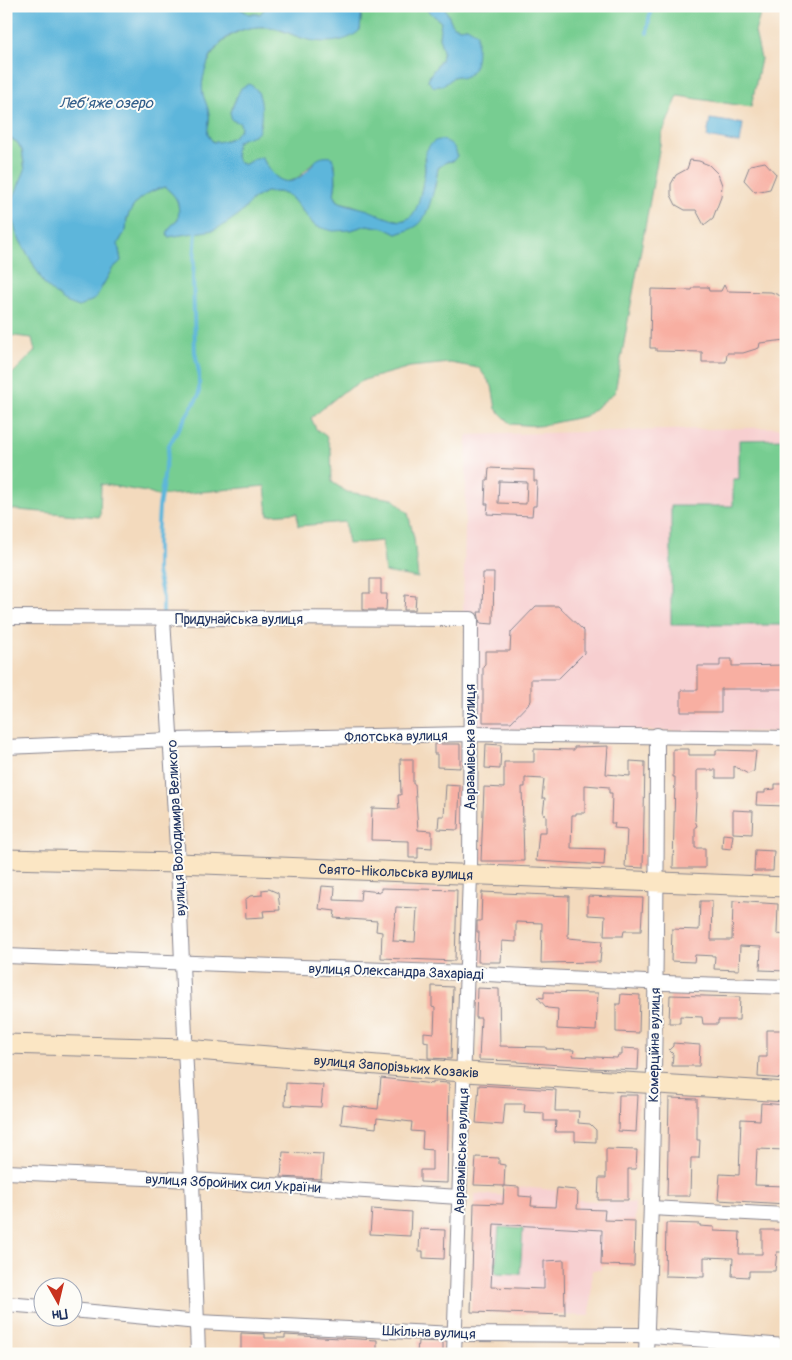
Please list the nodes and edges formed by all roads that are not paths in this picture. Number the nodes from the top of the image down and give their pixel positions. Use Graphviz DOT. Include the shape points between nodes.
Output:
graph roads {
  1 [pos="6,617"];
  2 [pos="163,619"];
  3 [pos="471,619"];
  4 [pos="470,734"];
  5 [pos="657,735"];
  6 [pos="786,738"];
  7 [pos="171,740"];
  8 [pos="6,747"];
  9 [pos="6,860"];
  10 [pos="178,863"];
  11 [pos="470,875"];
  12 [pos="657,882"];
  13 [pos="786,887"];
  14 [pos="6,956"];
  15 [pos="182,963"];
  16 [pos="467,973"];
  17 [pos="655,982"];
  18 [pos="786,987"];
  19 [pos="185,1043"];
  20 [pos="6,1044"];
  21 [pos="463,1072"];
  22 [pos="653,1083"];
  23 [pos="786,1092"];
  24 [pos="6,1172"];
  25 [pos="192,1180"];
  26 [pos="459,1197"];
  27 [pos="651,1208"];
  28 [pos="786,1215"];
  29 [pos="6,1304"];
  30 [pos="32,1306"];
  31 [pos="82,1311"];
  32 [pos="198,1322"];
  33 [pos="455,1334"];
  34 [pos="646,1336"];
  35 [pos="786,1346"];
  36 [pos="198,1354"];
  37 [pos="454,1354"];
  38 [pos="646,1354"];
  1 -- 2 [label="street, Придунайська вулиця"];
  2 -- 3 [label="street, Придунайська вулиця"];
  2 -- 7 [label="street, вулиця Володимира Великого"];
  3 -- 4 [label="street, Авраамівська вулиця"];
  4 -- 5 [label="street, Флотська вулиця"];
  4 -- 7 [label="street, Флотська вулиця"];
  4 -- 11 [label="street, Авраамівська вулиця"];
  5 -- 6 [label="street, Флотська вулиця"];
  5 -- 12 [label="street, Комерційна вулиця"];
  7 -- 8 [label="street, Флотська вулиця"];
  7 -- 10 [label="street, вулиця Володимира Великого"];
  9 -- 10 [label="main road, Свято-Нікольська вулиця"];
  10 -- 11 [label="main road, Свято-Нікольська вулиця"];
  10 -- 15 [label="street, вулиця Володимира Великого"];
  11 -- 12 [label="main road, Свято-Нікольська вулиця"];
  11 -- 16 [label="street, Авраамівська вулиця"];
  12 -- 13 [label="main road, Свято-Нікольська вулиця"];
  12 -- 17 [label="street, Комерційна вулиця"];
  14 -- 15 [label="street, вулиця Олександра Захаріаді"];
  15 -- 16 [label="street, вулиця Олександра Захаріаді"];
  15 -- 19 [label="street, вулиця Володимира Великого"];
  16 -- 17 [label="street, вулиця Олександра Захаріаді"];
  16 -- 21 [label="street, Авраамівська вулиця"];
  17 -- 18 [label="street, вулиця Олександра Захаріаді"];
  17 -- 22 [label="street, Комерційна вулиця"];
  19 -- 20 [label="main road, вулиця Запорізьких Козаків"];
  19 -- 21 [label="main road, вулиця Запорізьких Козаків"];
  19 -- 25 [label="street, вулиця Володимира Великого"];
  21 -- 22 [label="main road, вулиця Запорізьких Козаків"];
  21 -- 26 [label="street, Авраамівська вулиця"];
  22 -- 23 [label="main road, вулиця Запорізьких Козаків"];
  22 -- 27 [label="street, Комерційна вулиця"];
  24 -- 25 [label="street, вулиця Збройних сил України"];
  25 -- 26 [label="street, вулиця Збройних сил України"];
  25 -- 32 [label="street, вулиця Володимира Великого"];
  26 -- 33 [label="street, Авраамівська вулиця"];
  27 -- 28 [label="street"];
  27 -- 34 [label="street, Комерційна вулиця"];
  29 -- 30 [label="street"];
  31 -- 32 [label="street, Шкільна вулиця"];
  32 -- 33 [label="street, Шкільна вулиця"];
  32 -- 36 [label="street, вулиця Володимира Великого"];
  33 -- 34 [label="street, Шкільна вулиця"];
  33 -- 37 [label="street, Авраамівська вулиця"];
  34 -- 35 [label="street, Шкільна вулиця"];
  34 -- 38 [label="street, Комерційна вулиця"];
}
